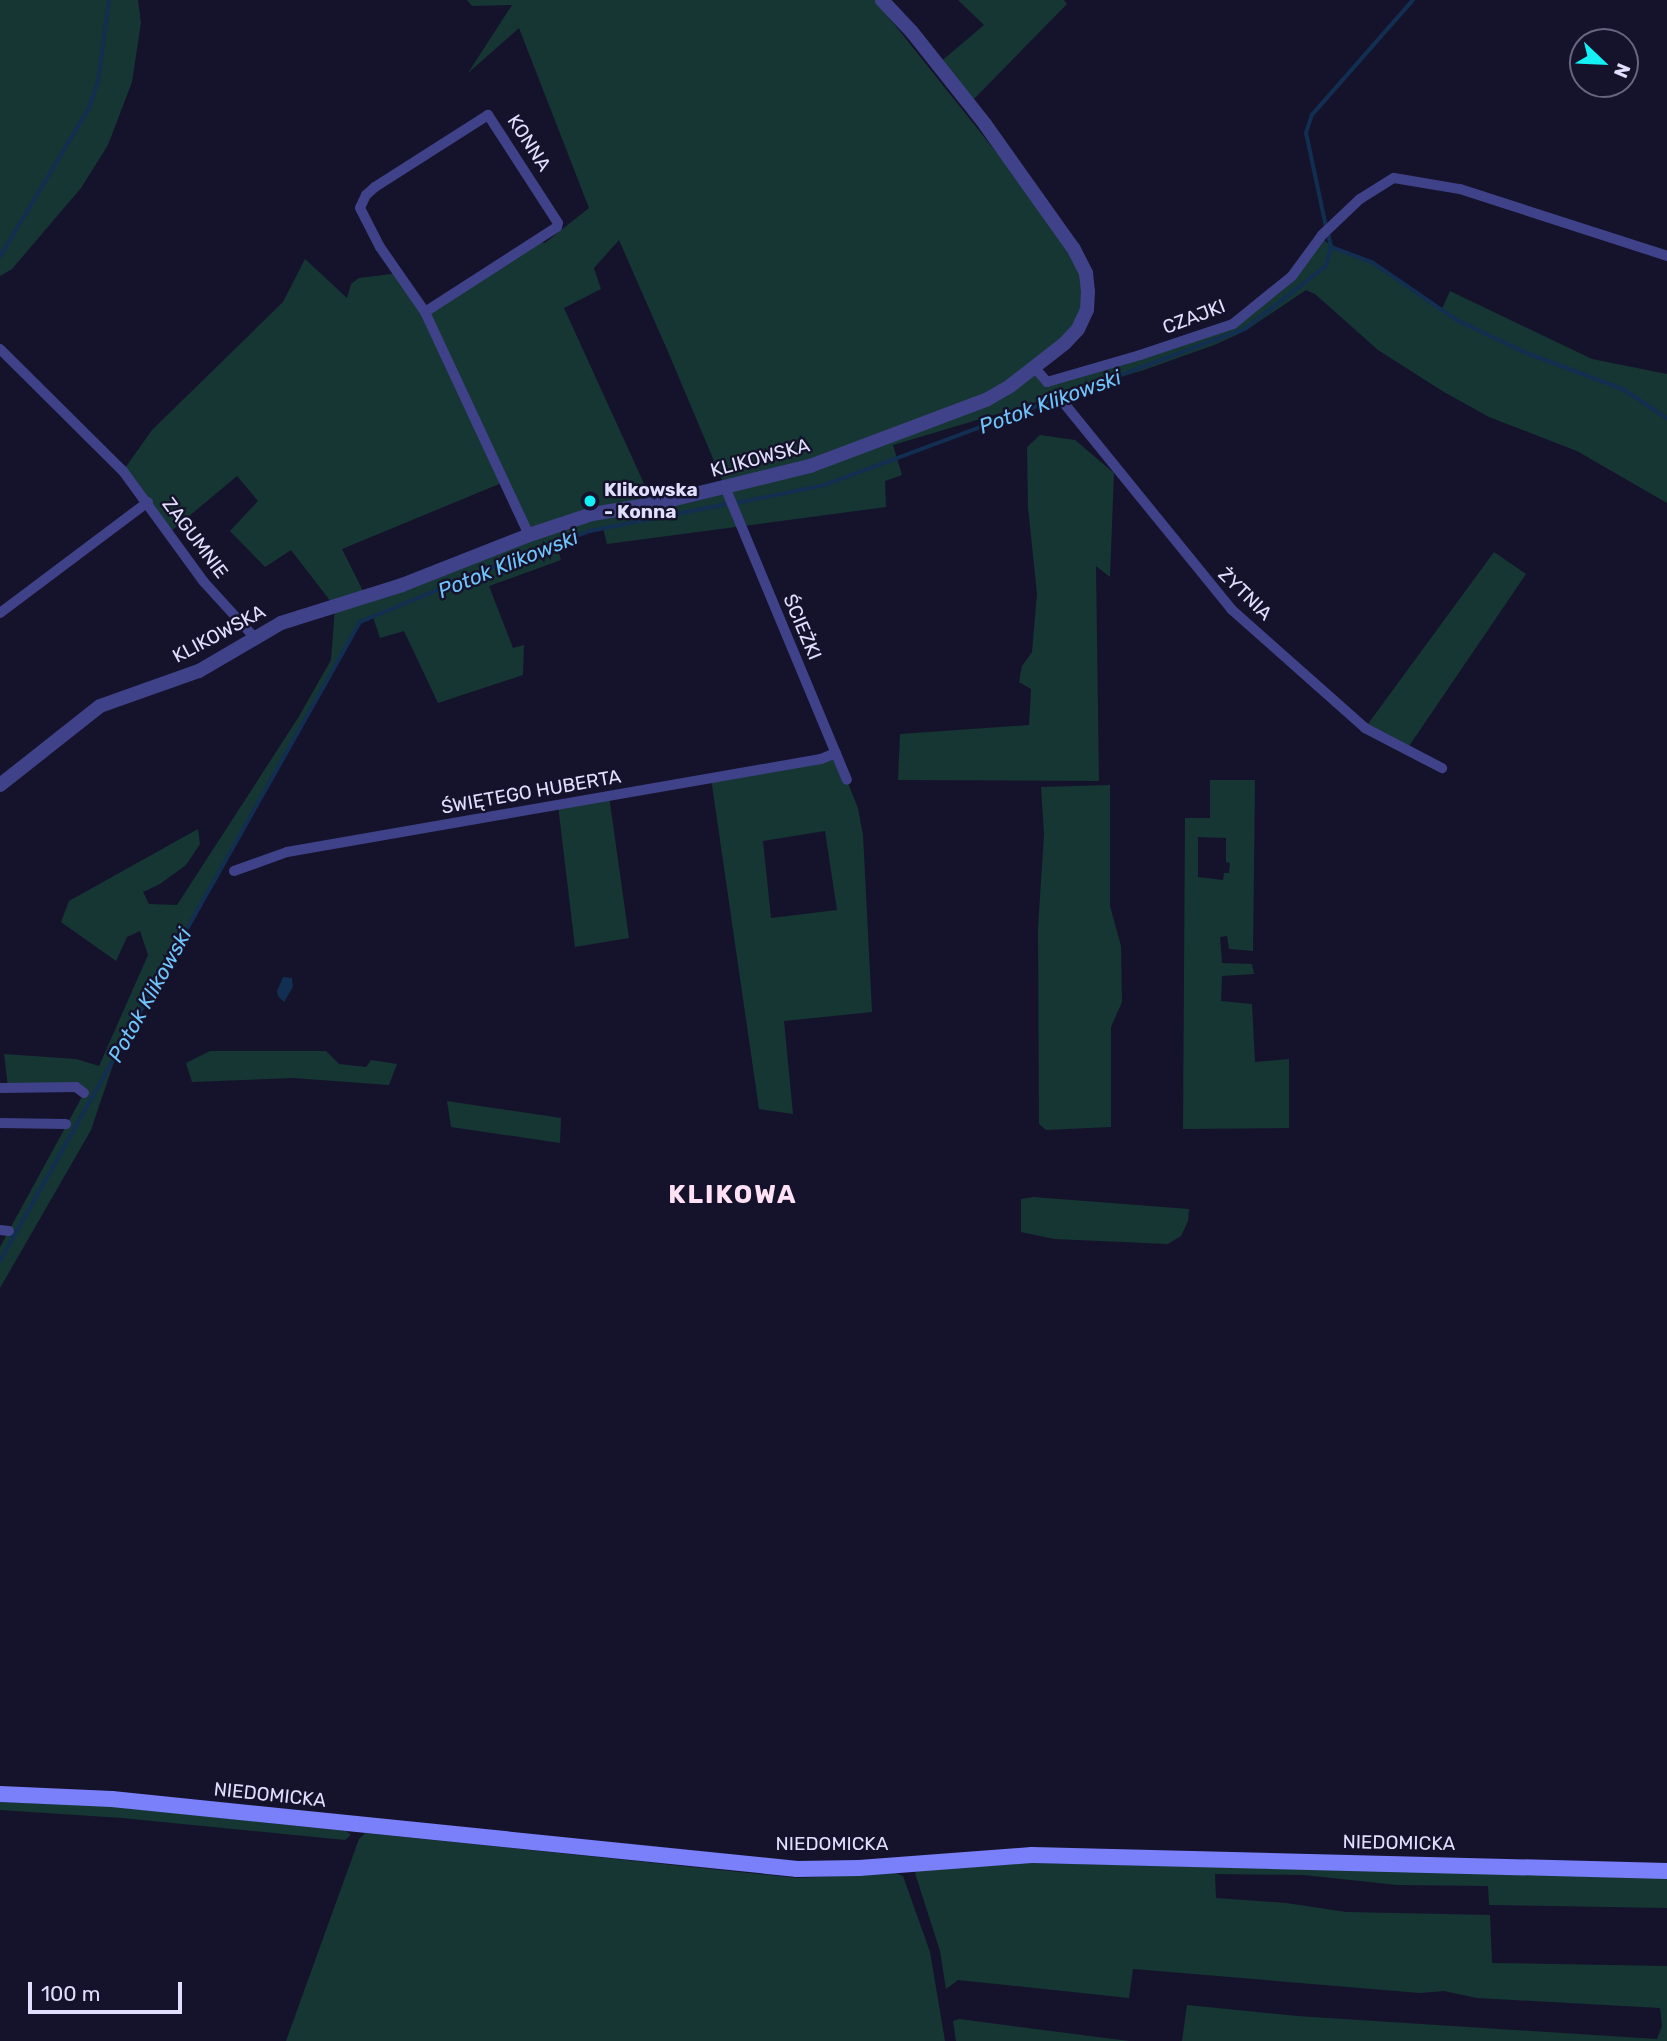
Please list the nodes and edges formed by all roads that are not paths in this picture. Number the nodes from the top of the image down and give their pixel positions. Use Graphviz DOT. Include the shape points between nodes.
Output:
graph roads {
  1 [pos="882,0"];
  2 [pos="1667,256"];
  3 [pos="425,312"];
  4 [pos="0,349"];
  5 [pos="1034,367"];
  6 [pos="1063,402"];
  7 [pos="728,493"];
  8 [pos="148,502"];
  9 [pos="529,535"];
  10 [pos="0,613"];
  11 [pos="254,637"];
  12 [pos="836,753"];
  13 [pos="1442,768"];
  14 [pos="847,780"];
  15 [pos="0,785"];
  16 [pos="234,871"];
  17 [pos="0,1087"];
  18 [pos="84,1093"];
  19 [pos="0,1123"];
  20 [pos="66,1124"];
  21 [pos="0,1794"];
  22 [pos="1667,1871"];
  1 -- 5 [label="street, KLIKOWSKA" via="985,124 1086,273 1087,310 1078,329 1066,344"];
  2 -- 5 [label="street, CZAJKI" via="1460,189 1394,178 1360,199 1322,235 1292,276 1233,324 1047,382"];
  3 -- 3 [label="street, KONNA" via="380,247 360,208 375,187 488,116 558,223"];
  3 -- 9 [label="street, KONNA"];
  4 -- 8 [label="street" via="123,471"];
  5 -- 7 [label="street, KLIKOWSKA" via="1010,386 958,413"];
  6 -- 13 [label="street, ŻYTNIA" via="1231,609 1365,729"];
  7 -- 9 [label="street, KLIKOWSKA" via="592,514"];
  7 -- 12 [label="street, ŚCIEŻKI"];
  8 -- 10 [label="street, ZAGUMNIE"];
  8 -- 11 [label="street, ZAGUMNIE" via="204,582"];
  9 -- 11 [label="street, KLIKOWSKA"];
  11 -- 15 [label="street, KLIKOWSKA" via="199,671 100,706"];
  12 -- 14 [label="street, ŚCIEŻKI"];
  12 -- 16 [label="street, ŚWIĘTEGO HUBERTA" via="287,852"];
  17 -- 18 [label="street" via="76,1087"];
  19 -- 20 [label="street"];
  21 -- 22 [label="main road, NIEDOMICKA" via="112,1799 797,1869 1032,1855"];
}
